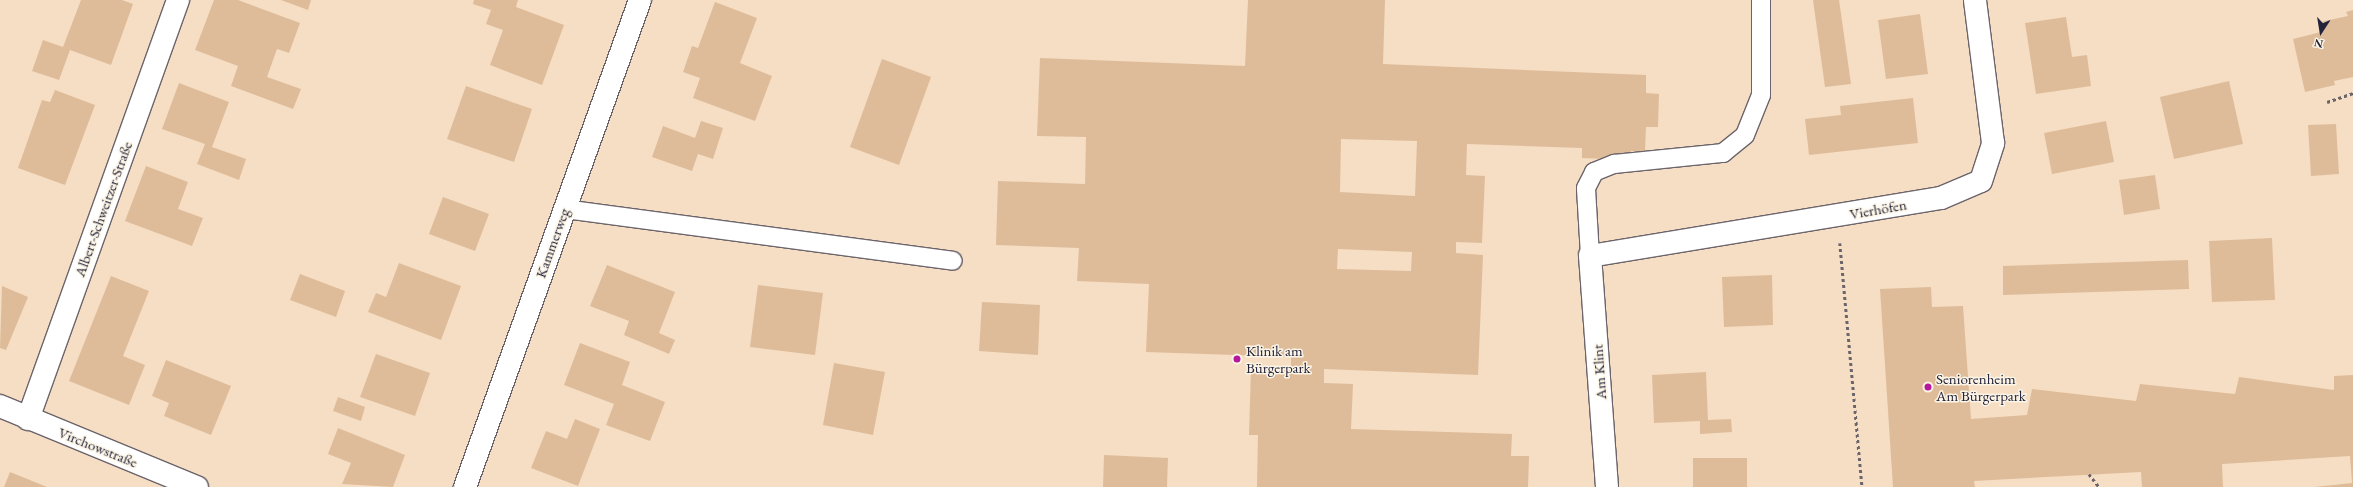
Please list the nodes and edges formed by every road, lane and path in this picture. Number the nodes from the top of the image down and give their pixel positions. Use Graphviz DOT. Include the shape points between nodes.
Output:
graph roads {
  1 [pos="178,0"];
  2 [pos="640,0"];
  3 [pos="1761,0"];
  4 [pos="1975,0"];
  5 [pos="2353,94"];
  6 [pos="2327,102"];
  7 [pos="565,209"];
  8 [pos="1837,216"];
  9 [pos="1590,256"];
  10 [pos="953,262"];
  11 [pos="0,406"];
  12 [pos="28,419"];
  13 [pos="2089,474"];
  14 [pos="197,487"];
  15 [pos="465,487"];
  16 [pos="1607,487"];
  17 [pos="1862,487"];
  18 [pos="2100,487"];
  1 -- 12 [label="street, Albert-Schweitzer-Straße"];
  2 -- 7 [label="street, Kammerweg"];
  3 -- 9 [label="lane" via="1761,95 1745,135 1723,153 1614,164 1594,172 1586,188"];
  4 -- 8 [label="street, Vierhöfen" via="1993,143 1981,181 1941,198"];
  5 -- 6 [label="path"];
  7 -- 10 [label="lane"];
  7 -- 15 [label="street, Kammerweg"];
  8 -- 9 [label="street, Vierhöfen"];
  8 -- 17 [label="path"];
  9 -- 16 [label="street, Am Klint"];
  11 -- 12 [label="street, Virchowstraße"];
  12 -- 14 [label="street, Virchowstraße"];
  13 -- 18 [label="path"];
}
